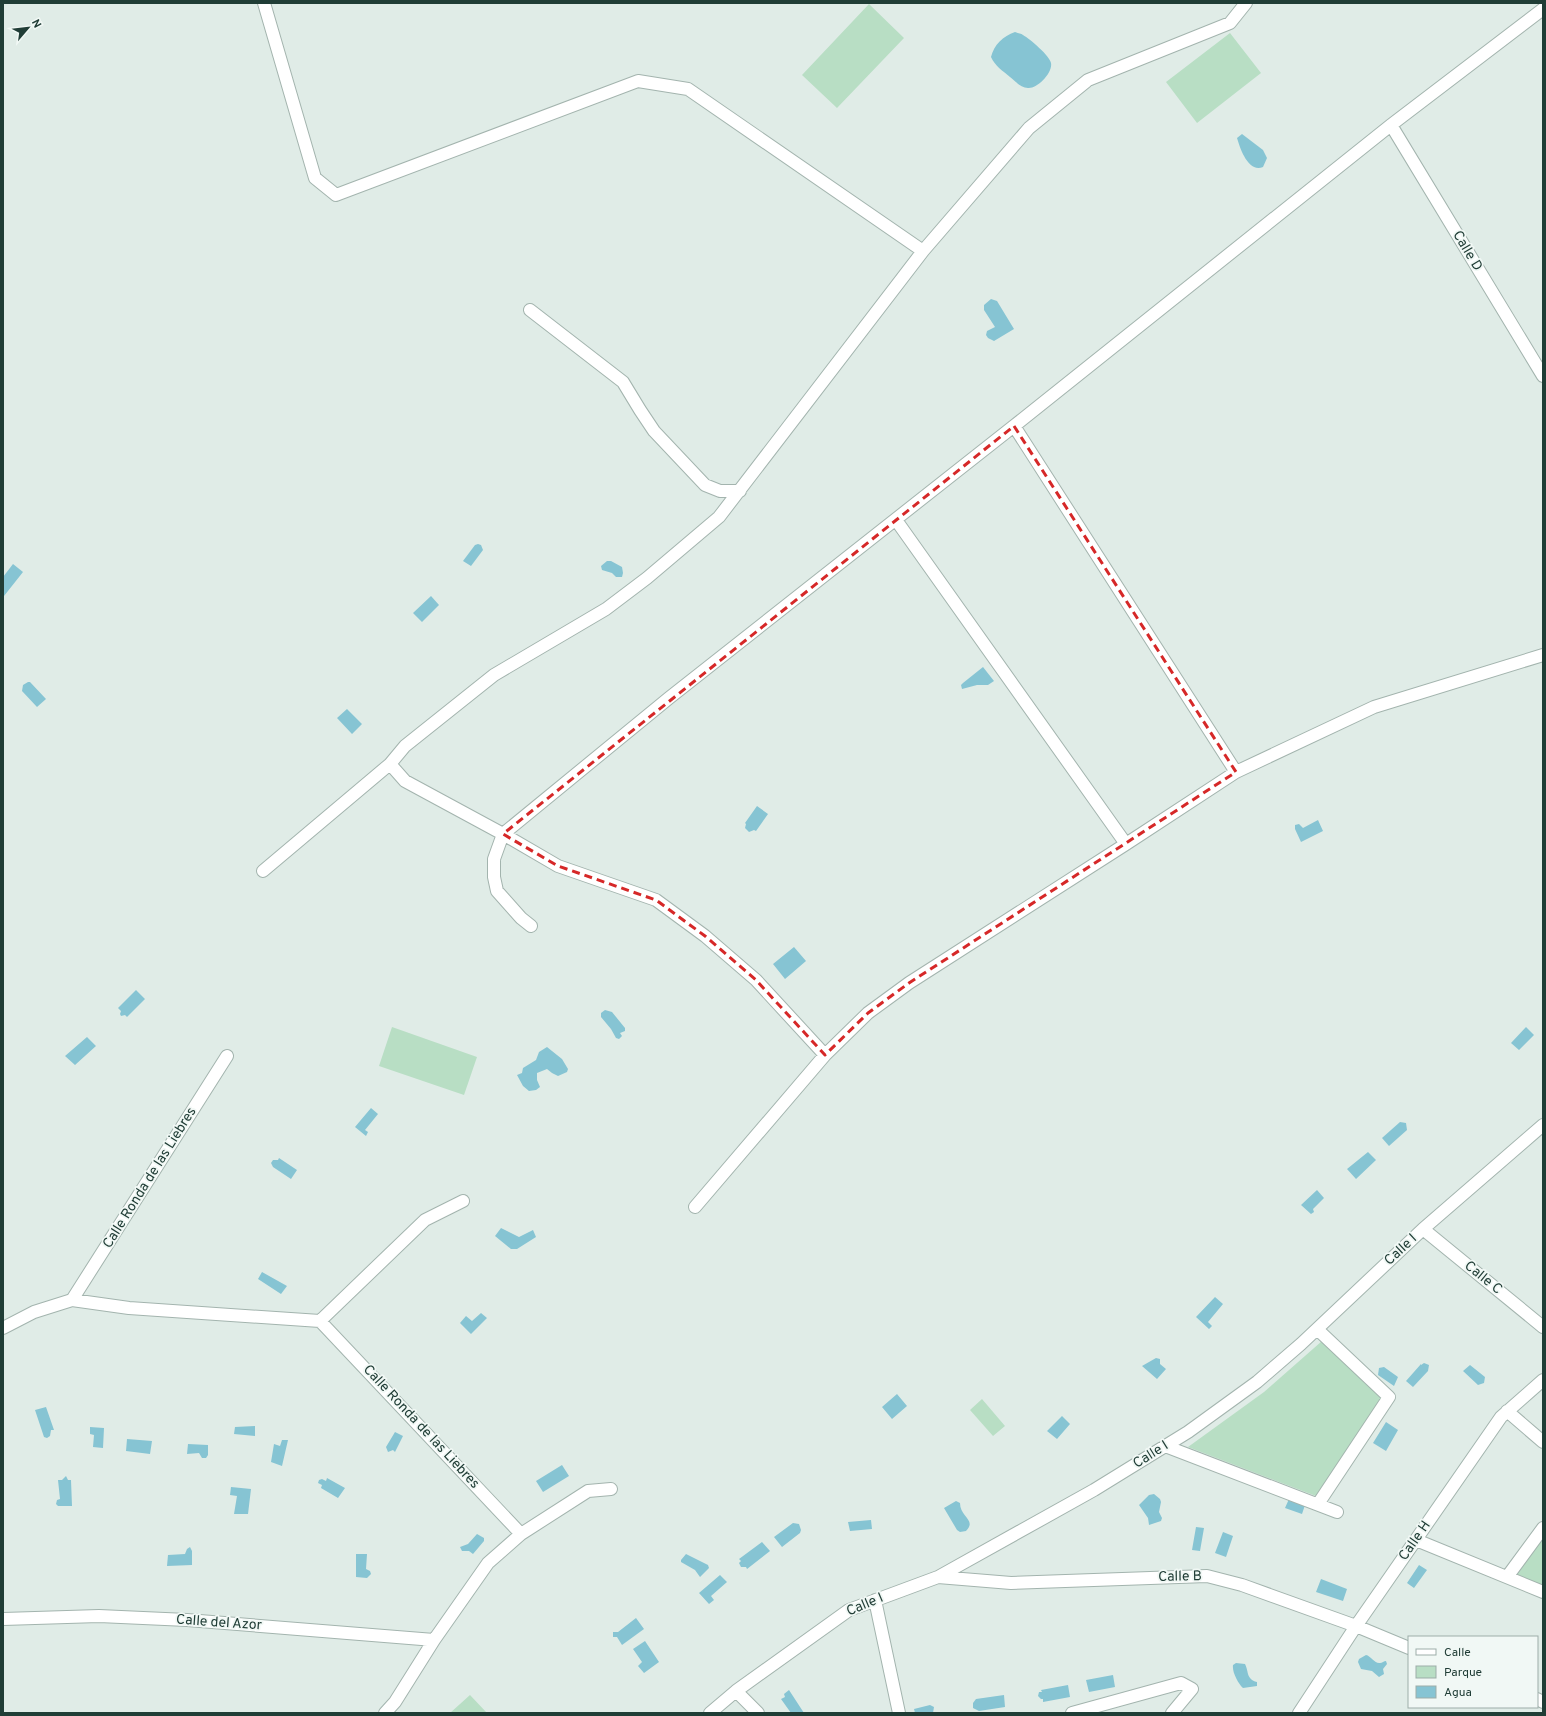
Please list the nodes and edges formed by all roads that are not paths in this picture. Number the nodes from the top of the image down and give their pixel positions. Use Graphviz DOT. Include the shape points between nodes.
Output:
graph roads {
  1 [pos="264,3"];
  2 [pos="1246,3"];
  3 [pos="1543,9"];
  4 [pos="1392,125"];
  5 [pos="923,251"];
  6 [pos="530,310"];
  7 [pos="1543,376"];
  8 [pos="1014,426"];
  9 [pos="740,491"];
  10 [pos="896,520"];
  11 [pos="1543,655"];
  12 [pos="390,764"];
  13 [pos="1236,772"];
  14 [pos="502,834"];
  15 [pos="1126,844"];
  16 [pos="263,871"];
  17 [pos="531,926"];
  18 [pos="825,1055"];
  19 [pos="227,1056"];
  20 [pos="1543,1125"];
  21 [pos="463,1201"];
  22 [pos="695,1207"];
  23 [pos="1423,1229"];
  24 [pos="72,1300"];
  25 [pos="320,1321"];
  26 [pos="1543,1327"];
  27 [pos="3,1328"];
  28 [pos="1317,1329"];
  29 [pos="1543,1380"];
  30 [pos="1507,1411"];
  31 [pos="1543,1442"];
  32 [pos="1166,1446"];
  33 [pos="611,1488"];
  34 [pos="1318,1504"];
  35 [pos="1337,1512"];
  36 [pos="1543,1528"];
  37 [pos="522,1534"];
  38 [pos="1416,1540"];
  39 [pos="938,1577"];
  40 [pos="1507,1577"];
  41 [pos="1543,1592"];
  42 [pos="875,1600"];
  43 [pos="3,1618"];
  44 [pos="1356,1626"];
  45 [pos="434,1640"];
  46 [pos="1408,1648"];
  47 [pos="736,1691"];
  48 [pos="385,1713"];
  49 [pos="710,1713"];
  50 [pos="758,1713"];
  51 [pos="899,1713"];
  52 [pos="1072,1713"];
  53 [pos="1172,1713"];
  54 [pos="1299,1713"];
  1 -- 5 [label="street" via="315,178 336,196 638,80 688,89"];
  2 -- 5 [label="street" via="1230,23 1088,80 1029,128"];
  3 -- 4 [label="street"];
  4 -- 7 [label="street, Calle D"];
  4 -- 8 [label="street"];
  5 -- 9 [label="street"];
  6 -- 9 [label="street" via="623,382 654,431 705,485 720,491"];
  8 -- 10 [label="street"];
  8 -- 13 [label="street"];
  9 -- 12 [label="street" via="719,517 647,578 606,609 494,675 405,746"];
  10 -- 14 [label="street" via="669,698"];
  10 -- 15 [label="street"];
  11 -- 13 [label="street" via="1374,707"];
  12 -- 14 [label="street" via="405,781"];
  12 -- 16 [label="street"];
  13 -- 15 [label="street"];
  14 -- 17 [label="street" via="494,859 497,891 520,918"];
  14 -- 18 [label="street" via="558,866 656,900 705,936 756,980"];
  15 -- 18 [label="street" via="909,983 868,1013"];
  18 -- 22 [label="street"];
  19 -- 24 [label="street, Calle Ronda de las Liebres"];
  20 -- 23 [label="street, Calle I"];
  21 -- 25 [label="street" via="425,1220"];
  23 -- 26 [label="street, Calle C"];
  23 -- 28 [label="street, Calle I"];
  24 -- 25 [label="street" via="129,1308"];
  24 -- 27 [label="street" via="34,1312"];
  25 -- 37 [label="street, Calle Ronda de las Liebres"];
  28 -- 32 [label="street, Calle I" via="1256,1382"];
  28 -- 34 [label="street" via="1389,1397"];
  29 -- 30 [label="street, Calle H"];
  30 -- 31 [label="street"];
  30 -- 38 [label="street, Calle H"];
  32 -- 34 [label="street"];
  32 -- 39 [label="street, Calle I" via="1094,1490"];
  33 -- 37 [label="street" via="588,1491"];
  34 -- 35 [label="street"];
  36 -- 40 [label="street"];
  37 -- 45 [label="street" via="488,1563"];
  38 -- 40 [label="street"];
  38 -- 44 [label="street, Calle H"];
  39 -- 42 [label="street, Calle I"];
  39 -- 44 [label="street, Calle B" via="1011,1583 1207,1576 1242,1585"];
  40 -- 41 [label="street"];
  42 -- 47 [label="street, Calle I" via="849,1610"];
  42 -- 51 [label="street"];
  43 -- 45 [label="street, Calle del Azor" via="99,1616 187,1620"];
  44 -- 46 [label="street, Calle B"];
  44 -- 54 [label="street, Calle H"];
  45 -- 48 [label="street" via="395,1702"];
  47 -- 49 [label="street, Calle I"];
  47 -- 50 [label="street"];
  52 -- 53 [label="street" via="1181,1684 1192,1689"];
}
